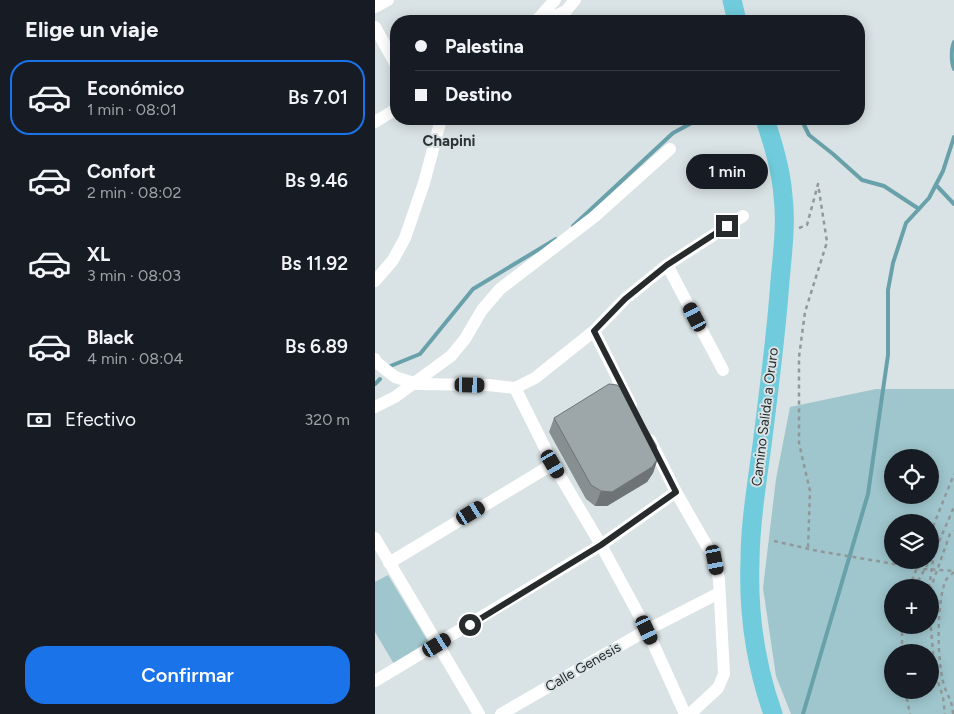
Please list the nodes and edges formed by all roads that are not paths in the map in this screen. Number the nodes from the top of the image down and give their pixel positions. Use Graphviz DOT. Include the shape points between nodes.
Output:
graph roads {
  1 [pos="388,0"];
  2 [pos="575,0"];
  3 [pos="732,0"];
  4 [pos="553,1"];
  5 [pos="375,7"];
  6 [pos="541,15"];
  7 [pos="557,15"];
  8 [pos="736,15"];
  9 [pos="375,27"];
  10 [pos="390,54"];
  11 [pos="390,113"];
  12 [pos="375,122"];
  13 [pos="439,125"];
  14 [pos="767,125"];
  15 [pos="670,149"];
  16 [pos="743,216"];
  17 [pos="667,265"];
  18 [pos="375,281"];
  19 [pos="594,331"];
  20 [pos="375,358"];
  21 [pos="723,370"];
  22 [pos="415,383"];
  23 [pos="515,388"];
  24 [pos="375,407"];
  25 [pos="637,416"];
  26 [pos="646,433"];
  27 [pos="553,464"];
  28 [pos="676,492"];
  29 [pos="375,538"];
  30 [pos="601,545"];
  31 [pos="389,562"];
  32 [pos="719,593"];
  33 [pos="647,630"];
  34 [pos="437,645"];
  35 [pos="375,681"];
  36 [pos="479,714"];
  37 [pos="501,714"];
  38 [pos="685,714"];
  39 [pos="690,714"];
  40 [pos="773,714"];
  1 -- 5 [label="street"];
  2 -- 7 [label="street" via="566,11"];
  3 -- 8 [label="highway"];
  4 -- 6 [label="street"];
  9 -- 10 [label="street"];
  11 -- 12 [label="street"];
  13 -- 18 [label="street" via="405,238 393,260"];
  14 -- 40 [label="highway, Camino Salida a Oruro" via="784,197 784,234 749,561 754,634"];
  15 -- 22 [label="street" via="594,218 500,288 451,356"];
  16 -- 17 [label="street"];
  17 -- 19 [label="street" via="625,299"];
  17 -- 21 [label="street"];
  19 -- 23 [label="street" via="535,378"];
  19 -- 25 [label="street"];
  20 -- 22 [label="street" via="395,378"];
  22 -- 23 [label="street"];
  22 -- 24 [label="street"];
  23 -- 27 [label="street"];
  26 -- 28 [label="street"];
  27 -- 30 [label="street"];
  27 -- 31 [label="street"];
  28 -- 30 [label="street"];
  28 -- 32 [label="street" via="715,560"];
  29 -- 31 [label="street"];
  30 -- 33 [label="street"];
  30 -- 34 [label="street"];
  31 -- 34 [label="street"];
  32 -- 33 [label="street, Calle Genesis"];
  32 -- 39 [label="street" via="724,674 718,688"];
  33 -- 37 [label="street, Calle Genesis"];
  33 -- 38 [label="street"];
  34 -- 35 [label="street"];
  34 -- 36 [label="street"];
}
